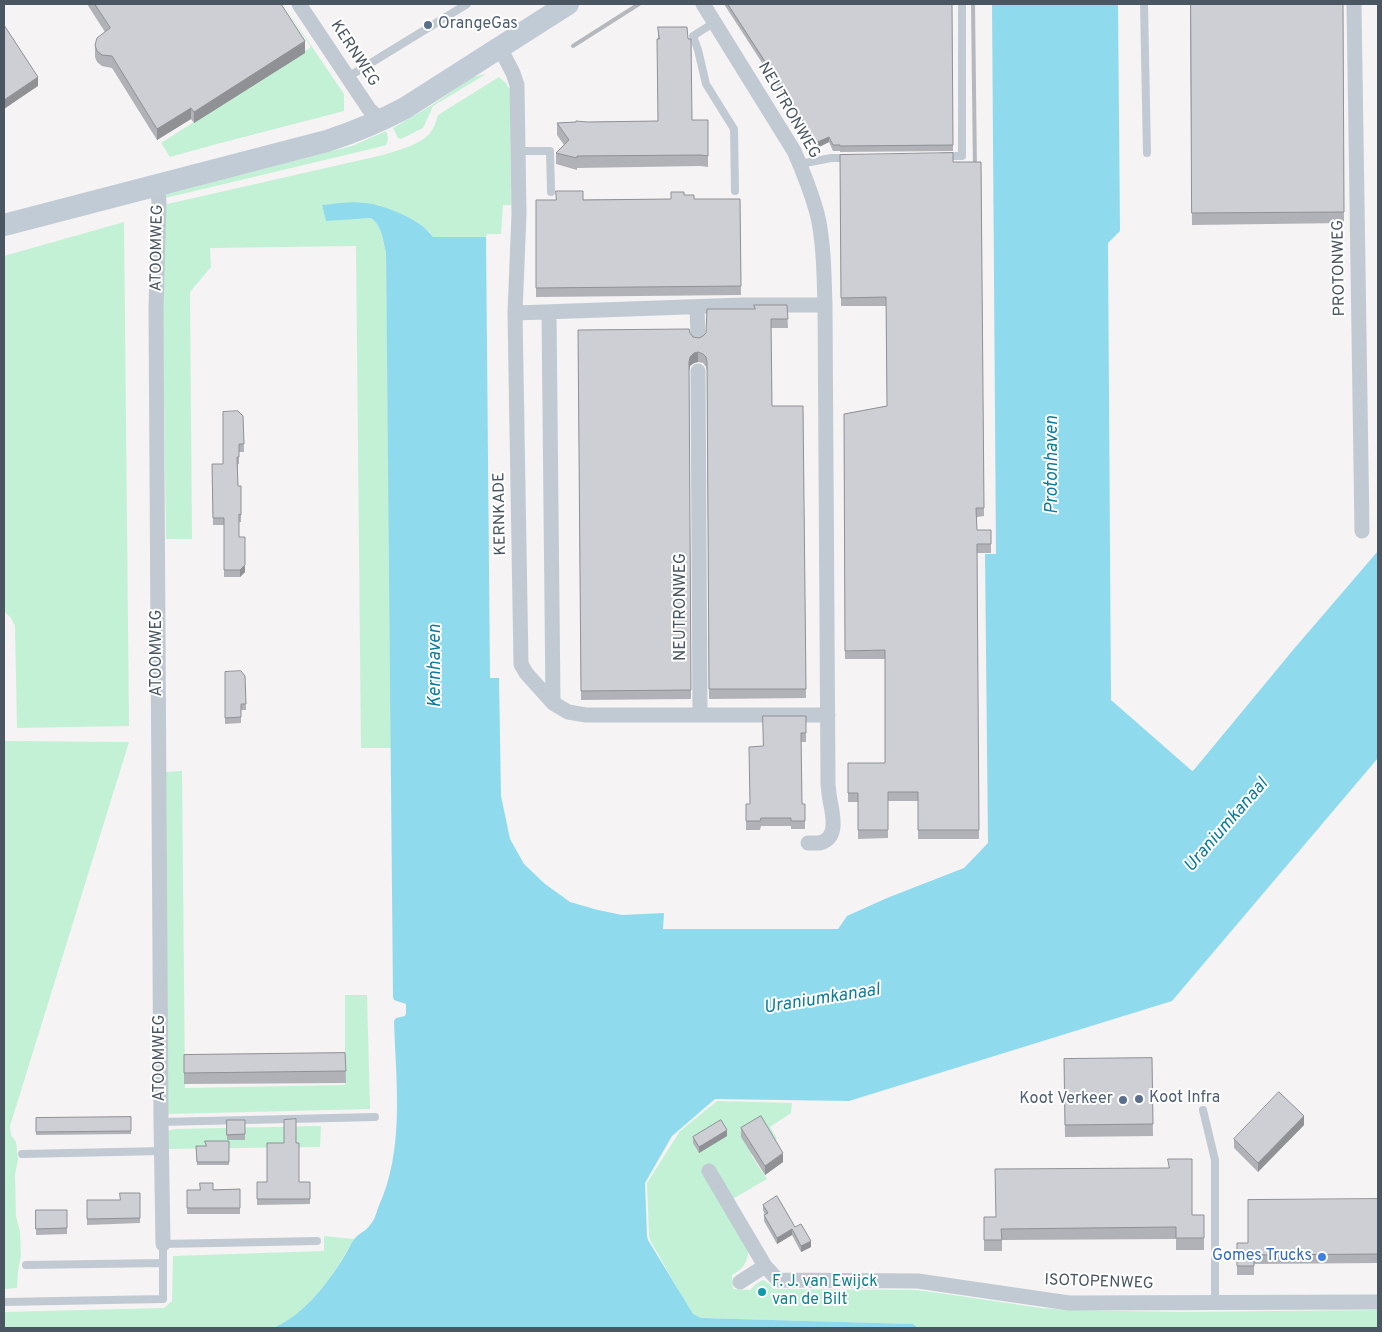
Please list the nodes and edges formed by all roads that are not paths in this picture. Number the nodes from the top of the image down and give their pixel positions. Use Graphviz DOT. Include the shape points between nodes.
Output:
graph roads {
  1 [pos="299,4"];
  2 [pos="467,4"];
  3 [pos="568,4"];
  4 [pos="703,4"];
  5 [pos="962,4"];
  6 [pos="1144,4"];
  7 [pos="1354,4"];
  8 [pos="715,22"];
  9 [pos="500,48"];
  10 [pos="348,77"];
  11 [pos="382,121"];
  12 [pos="518,152"];
  13 [pos="1147,153"];
  14 [pos="934,156"];
  15 [pos="859,158"];
  16 [pos="800,164"];
  17 [pos="157,185"];
  18 [pos="736,191"];
  19 [pos="551,192"];
  20 [pos="4,225"];
  21 [pos="826,305"];
  22 [pos="697,307"];
  23 [pos="549,312"];
  24 [pos="515,313"];
  25 [pos="698,338"];
  26 [pos="698,371"];
  27 [pos="1362,531"];
  28 [pos="553,703"];
  29 [pos="700,715"];
  30 [pos="828,715"];
  31 [pos="808,843"];
  32 [pos="1203,1110"];
  33 [pos="375,1117"];
  34 [pos="161,1122"];
  35 [pos="162,1151"];
  36 [pos="22,1154"];
  37 [pos="709,1170"];
  38 [pos="317,1241"];
  39 [pos="163,1244"];
  40 [pos="163,1263"];
  41 [pos="26,1265"];
  42 [pos="764,1266"];
  43 [pos="740,1282"];
  44 [pos="4,1302"];
  45 [pos="1378,1302"];
  46 [pos="1215,1303"];
  1 -- 10 [label="street, KERNWEG"];
  2 -- 10 [label="lane"];
  3 -- 9 [label="street, ATOOMWEG"];
  4 -- 8 [label="street, NEUTRONWEG"];
  5 -- 14 [label="lane" via="962,156"];
  6 -- 13 [label="lane"];
  7 -- 27 [label="street, PROTONWEG"];
  8 -- 16 [label="street, NEUTRONWEG"];
  8 -- 18 [label="lane" via="693,36 706,84 734,129"];
  9 -- 11 [label="street, ATOOMWEG"];
  9 -- 12 [label="street, KERNKADE" via="517,85"];
  10 -- 11 [label="street, KERNWEG" via="369,109"];
  11 -- 17 [label="street, ATOOMWEG" via="327,141"];
  12 -- 19 [label="lane" via="550,151"];
  12 -- 24 [label="street, KERNKADE"];
  15 -- 16 [label="lane" via="831,158"];
  16 -- 21 [label="street, NEUTRONWEG" via="817,214"];
  17 -- 20 [label="street, ATOOMWEG"];
  17 -- 34 [label="street, ATOOMWEG"];
  21 -- 22 [label="street"];
  21 -- 30 [label="street, NEUTRONWEG"];
  22 -- 23 [label="street"];
  22 -- 25 [label="street"];
  23 -- 24 [label="street"];
  23 -- 28 [label="street"];
  24 -- 28 [label="street, KERNKADE" via="521,664"];
  26 -- 29 [label="street, NEUTRONWEG"];
  28 -- 29 [label="street, KERNKADE" via="568,712 586,715"];
  29 -- 30 [label="street"];
  30 -- 31 [label="street, NEUTRONWEG" via="828,784 834,827 822,842"];
  32 -- 46 [label="lane" via="1215,1160"];
  33 -- 34 [label="lane, ATOOMWEG"];
  34 -- 35 [label="street, ATOOMWEG"];
  35 -- 36 [label="lane"];
  35 -- 39 [label="street, ATOOMWEG"];
  37 -- 42 [label="street, ISOTOPENWEG"];
  38 -- 39 [label="lane"];
  39 -- 40 [label="lane, ATOOMWEG"];
  40 -- 41 [label="lane"];
  40 -- 44 [label="lane, ATOOMWEG" via="163,1299"];
  42 -- 43 [label="street"];
  42 -- 46 [label="street, ISOTOPENWEG" via="778,1280 918,1281 1069,1303"];
  45 -- 46 [label="street, ISOTOPENWEG"];
}
